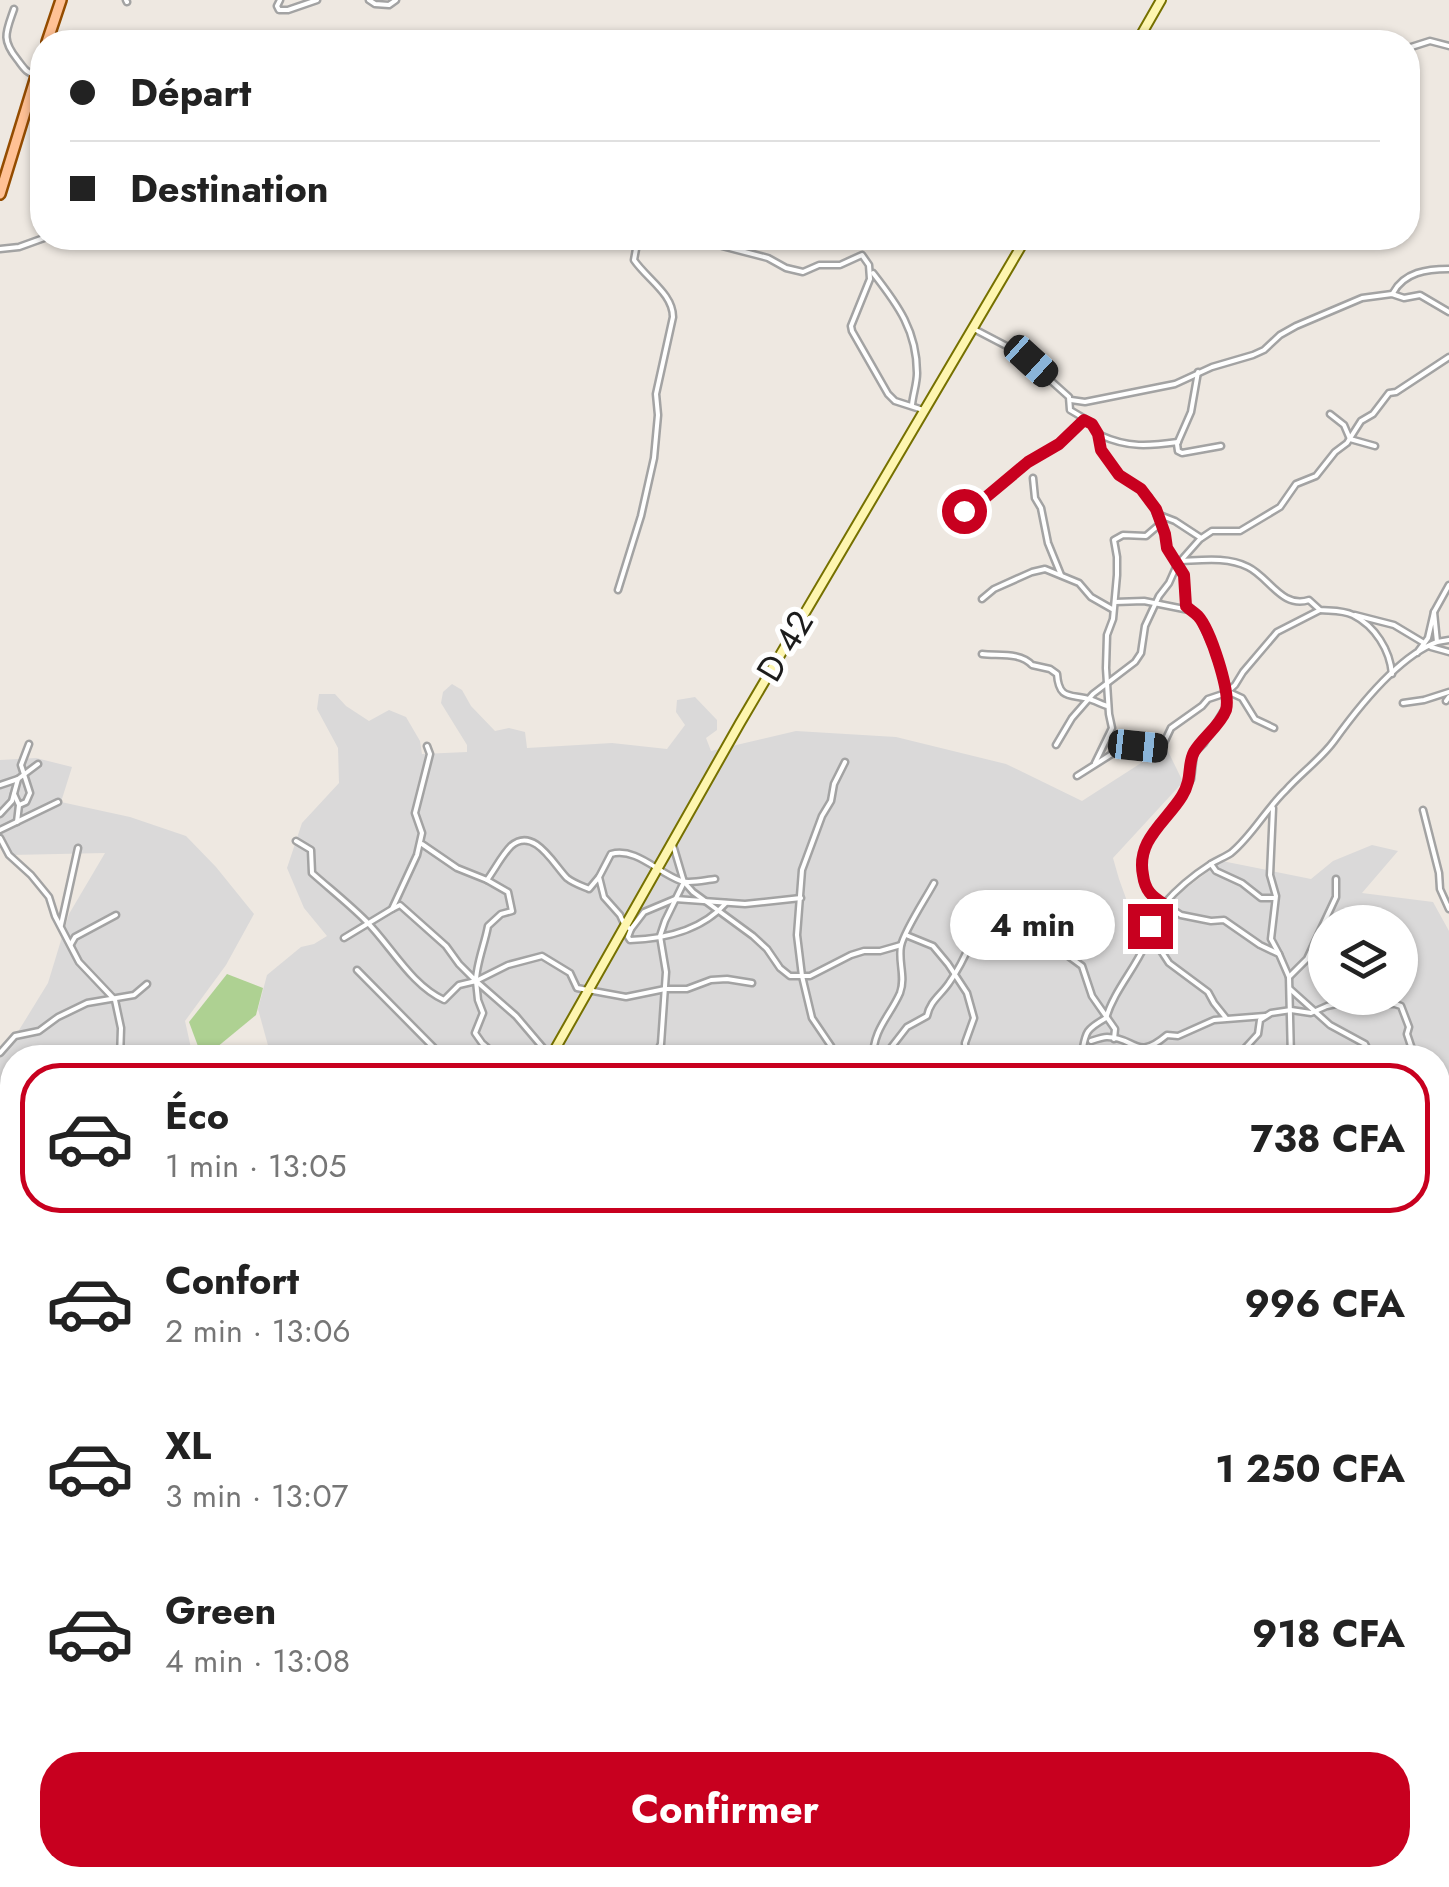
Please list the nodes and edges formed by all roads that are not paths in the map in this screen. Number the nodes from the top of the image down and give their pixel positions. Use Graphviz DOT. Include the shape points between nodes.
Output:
graph roads {
  1 [pos="61,0"];
  2 [pos="280,0"];
  3 [pos="318,0"];
  4 [pos="369,0"];
  5 [pos="396,0"];
  6 [pos="1161,0"];
  7 [pos="14,10"];
  8 [pos="51,30"];
  9 [pos="1144,30"];
  10 [pos="1420,44"];
  11 [pos="1449,46"];
  12 [pos="7,48"];
  13 [pos="2,54"];
  14 [pos="30,74"];
  15 [pos="30,98"];
  16 [pos="0,194"];
  17 [pos="30,243"];
  18 [pos="0,249"];
  19 [pos="635,250"];
  20 [pos="737,250"];
  21 [pos="1020,250"];
  22 [pos="1449,269"];
  23 [pos="871,270"];
  24 [pos="1392,294"];
  25 [pos="1449,312"];
  26 [pos="972,328"];
  27 [pos="1449,357"];
  28 [pos="1198,372"];
  29 [pos="1071,400"];
  30 [pos="912,405"];
  31 [pos="923,410"];
  32 [pos="1330,414"];
  33 [pos="1084,420"];
  34 [pos="1098,433"];
  35 [pos="1350,439"];
  36 [pos="1178,442"];
  37 [pos="1221,446"];
  38 [pos="1376,446"];
  39 [pos="1034,478"];
  40 [pos="1158,514"];
  41 [pos="946,516"];
  42 [pos="1160,524"];
  43 [pos="1200,538"];
  44 [pos="1180,563"];
  45 [pos="1061,575"];
  46 [pos="1449,585"];
  47 [pos="618,590"];
  48 [pos="982,599"];
  49 [pos="1113,601"];
  50 [pos="1156,604"];
  51 [pos="1112,609"];
  52 [pos="1189,610"];
  53 [pos="1320,610"];
  54 [pos="1434,612"];
  55 [pos="1353,615"];
  56 [pos="1449,640"];
  57 [pos="1437,642"];
  58 [pos="1425,644"];
  59 [pos="1449,652"];
  60 [pos="982,654"];
  61 [pos="1392,674"];
  62 [pos="1106,683"];
  63 [pos="1227,692"];
  64 [pos="1448,697"];
  65 [pos="1089,699"];
  66 [pos="1403,703"];
  67 [pos="1108,706"];
  68 [pos="1274,728"];
  69 [pos="29,744"];
  70 [pos="1056,745"];
  71 [pos="427,746"];
  72 [pos="845,762"];
  73 [pos="38,764"];
  74 [pos="1094,764"];
  75 [pos="1077,776"];
  76 [pos="20,778"];
  77 [pos="0,785"];
  78 [pos="14,794"];
  79 [pos="58,802"];
  80 [pos="19,805"];
  81 [pos="1273,805"];
  82 [pos="1423,810"];
  83 [pos="0,814"];
  84 [pos="18,822"];
  85 [pos="0,830"];
  86 [pos="0,838"];
  87 [pos="296,841"];
  88 [pos="420,843"];
  89 [pos="673,843"];
  90 [pos="78,848"];
  91 [pos="1210,864"];
  92 [pos="659,867"];
  93 [pos="599,877"];
  94 [pos="1336,879"];
  95 [pos="488,880"];
  96 [pos="715,880"];
  97 [pos="684,882"];
  98 [pos="934,883"];
  99 [pos="986,894"];
  100 [pos="801,898"];
  101 [pos="1276,898"];
  102 [pos="675,899"];
  103 [pos="708,901"];
  104 [pos="726,903"];
  105 [pos="1164,904"];
  106 [pos="1449,908"];
  107 [pos="392,909"];
  108 [pos="720,910"];
  109 [pos="116,915"];
  110 [pos="1032,915"];
  111 [pos="368,922"];
  112 [pos="61,925"];
  113 [pos="628,928"];
  114 [pos="1149,932"];
  115 [pos="906,935"];
  116 [pos="660,936"];
  117 [pos="344,938"];
  118 [pos="71,944"];
  119 [pos="901,945"];
  120 [pos="1278,954"];
  121 [pos="357,970"];
  122 [pos="955,973"];
  123 [pos="802,976"];
  124 [pos="1289,977"];
  125 [pos="476,981"];
  126 [pos="752,982"];
  127 [pos="147,984"];
  128 [pos="665,988"];
  129 [pos="1290,989"];
  130 [pos="588,990"];
  131 [pos="115,1000"];
  132 [pos="1308,1005"];
  133 [pos="1291,1010"];
  134 [pos="1308,1013"];
  135 [pos="1320,1015"];
  136 [pos="1404,1015"];
  137 [pos="1266,1016"];
  138 [pos="1106,1018"];
  139 [pos="1226,1018"];
  140 [pos="1114,1039"];
  141 [pos="1091,1041"];
  142 [pos="7,1045"];
  143 [pos="120,1045"];
  144 [pos="431,1045"];
  145 [pos="484,1045"];
  146 [pos="540,1045"];
  147 [pos="557,1045"];
  148 [pos="660,1045"];
  149 [pos="829,1045"];
  150 [pos="876,1045"];
  151 [pos="893,1045"];
  152 [pos="965,1045"];
  153 [pos="1084,1045"];
  154 [pos="1131,1045"];
  155 [pos="1154,1045"];
  156 [pos="1248,1045"];
  157 [pos="1291,1045"];
  158 [pos="1366,1045"];
  159 [pos="1411,1045"];
  1 -- 8 [label="main road"];
  2 -- 3 [label="street" via="279,10"];
  4 -- 5 [label="street" via="389,6"];
  6 -- 9 [label="street"];
  7 -- 12 [label="street"];
  10 -- 11 [label="street"];
  12 -- 13 [label="street"];
  12 -- 14 [label="street"];
  15 -- 16 [label="main road"];
  17 -- 18 [label="street"];
  19 -- 47 [label="street" via="636,264 669,298 673,318 656,394 654,458"];
  20 -- 23 [label="street" via="803,272 860,254"];
  21 -- 26 [label="street, D 42 / D 42"];
  22 -- 24 [label="street" via="1406,277"];
  23 -- 30 [label="street" via="913,336"];
  23 -- 30 [label="street" via="850,326 888,394"];
  24 -- 25 [label="street" via="1420,295"];
  24 -- 28 [label="street" via="1328,311 1264,350"];
  26 -- 29 [label="street" via="1020,353"];
  26 -- 31 [label="street, D 42 / D 42"];
  27 -- 35 [label="street" via="1390,393"];
  28 -- 29 [label="street" via="1162,388"];
  28 -- 36 [label="street"];
  29 -- 33 [label="street" via="1070,410"];
  30 -- 31 [label="street"];
  31 -- 89 [label="street, D 42 / D 42"];
  32 -- 35 [label="street"];
  33 -- 34 [label="street"];
  33 -- 41 [label="street" via="979,503"];
  34 -- 36 [label="street" via="1138,446"];
  34 -- 40 [label="street" via="1106,458"];
  35 -- 38 [label="street"];
  35 -- 43 [label="street" via="1316,476 1296,484 1280,507 1240,531"];
  36 -- 37 [label="street" via="1182,453"];
  39 -- 45 [label="street"];
  40 -- 42 [label="street"];
  40 -- 43 [label="street"];
  42 -- 44 [label="street"];
  42 -- 49 [label="street" via="1146,536 1114,540"];
  43 -- 44 [label="street"];
  44 -- 50 [label="street"];
  44 -- 52 [label="street"];
  44 -- 53 [label="street" via="1227,560 1252,568 1287,599 1310,600"];
  45 -- 48 [label="street" via="1039,569"];
  45 -- 51 [label="street"];
  46 -- 54 [label="street"];
  49 -- 50 [label="street"];
  49 -- 51 [label="street"];
  50 -- 52 [label="street"];
  50 -- 62 [label="street" via="1141,653"];
  51 -- 62 [label="street"];
  52 -- 63 [label="street" via="1200,618"];
  53 -- 55 [label="street"];
  53 -- 63 [label="street" via="1277,632"];
  54 -- 57 [label="street"];
  54 -- 58 [label="street"];
  55 -- 58 [label="street" via="1394,625"];
  55 -- 61 [label="street" via="1385,646"];
  56 -- 57 [label="street"];
  57 -- 58 [label="street"];
  58 -- 59 [label="street"];
  58 -- 61 [label="street"];
  60 -- 65 [label="street" via="1029,660 1057,674 1063,694"];
  61 -- 81 [label="street"];
  62 -- 65 [label="street"];
  62 -- 67 [label="street"];
  63 -- 68 [label="street"];
  63 -- 74 [label="street" via="1171,728 1162,747 1126,745"];
  63 -- 105 [label="street" via="1225,712 1194,753 1182,797 1146,844 1141,861 1148,894"];
  64 -- 66 [label="street"];
  65 -- 67 [label="street"];
  65 -- 70 [label="street"];
  67 -- 74 [label="street" via="1112,728"];
  69 -- 76 [label="street"];
  71 -- 88 [label="street" via="415,813"];
  72 -- 100 [label="street" via="805,862"];
  73 -- 76 [label="street"];
  74 -- 75 [label="street"];
  76 -- 77 [label="street"];
  76 -- 78 [label="street"];
  76 -- 80 [label="street" via="30,793"];
  78 -- 80 [label="street"];
  78 -- 83 [label="street"];
  79 -- 84 [label="street"];
  80 -- 84 [label="street"];
  81 -- 91 [label="street" via="1230,854"];
  81 -- 101 [label="street" via="1270,875"];
  82 -- 106 [label="street"];
  84 -- 85 [label="street"];
  86 -- 112 [label="street" via="49,898"];
  87 -- 111 [label="street" via="311,850 312,873"];
  88 -- 95 [label="street"];
  88 -- 107 [label="street"];
  89 -- 92 [label="street, D 42 / D 42"];
  89 -- 97 [label="street"];
  90 -- 112 [label="street"];
  91 -- 101 [label="street" via="1261,898"];
  91 -- 105 [label="street"];
  92 -- 93 [label="street" via="622,852 611,854"];
  92 -- 97 [label="street"];
  92 -- 113 [label="street, D 42 / D 42"];
  93 -- 95 [label="street" via="589,889 569,880 524,840 513,844"];
  93 -- 113 [label="street" via="604,897"];
  94 -- 124 [label="street" via="1336,897 1307,959"];
  95 -- 125 [label="street" via="508,892 512,910 488,926"];
  96 -- 97 [label="street"];
  97 -- 102 [label="street"];
  97 -- 103 [label="street"];
  98 -- 115 [label="street"];
  99 -- 122 [label="street"];
  100 -- 104 [label="street"];
  100 -- 123 [label="street"];
  101 -- 120 [label="street" via="1271,939"];
  102 -- 103 [label="street"];
  102 -- 113 [label="street" via="644,912"];
  102 -- 116 [label="street"];
  103 -- 104 [label="street"];
  103 -- 108 [label="street"];
  104 -- 108 [label="street"];
  105 -- 114 [label="street"];
  105 -- 120 [label="street" via="1181,914 1224,920"];
  107 -- 111 [label="street"];
  107 -- 125 [label="street" via="400,905"];
  108 -- 116 [label="street" via="690,929"];
  108 -- 123 [label="street" via="768,949 780,968"];
  109 -- 118 [label="street"];
  110 -- 138 [label="street" via="1028,925 1040,948 1082,966"];
  111 -- 117 [label="street"];
  111 -- 125 [label="street" via="434,995 444,1000 458,985"];
  112 -- 118 [label="street"];
  113 -- 116 [label="street" via="630,940"];
  113 -- 130 [label="street, D 42 / D 42"];
  114 -- 138 [label="street"];
  114 -- 139 [label="street" via="1169,963 1208,992"];
  115 -- 119 [label="street"];
  115 -- 122 [label="street" via="934,946"];
  116 -- 128 [label="street"];
  118 -- 131 [label="street" via="86,972"];
  119 -- 123 [label="street" via="851,955"];
  119 -- 150 [label="street" via="900,992"];
  120 -- 124 [label="street"];
  121 -- 144 [label="street"];
  122 -- 151 [label="street" via="927,1016"];
  122 -- 152 [label="street" via="974,1018"];
  123 -- 149 [label="street" via="812,1018"];
  124 -- 129 [label="street"];
  125 -- 130 [label="street" via="542,956"];
  125 -- 145 [label="street" via="483,1014 476,1032"];
  125 -- 146 [label="street"];
  126 -- 128 [label="street"];
  127 -- 131 [label="street"];
  128 -- 130 [label="street" via="626,996"];
  128 -- 148 [label="street"];
  129 -- 132 [label="street"];
  129 -- 133 [label="street"];
  130 -- 147 [label="street, D 42 / D 42"];
  131 -- 142 [label="street" via="87,1003"];
  131 -- 143 [label="street"];
  133 -- 134 [label="street"];
  133 -- 137 [label="street"];
  133 -- 157 [label="street"];
  135 -- 158 [label="street"];
  136 -- 159 [label="street"];
  137 -- 139 [label="street"];
  137 -- 156 [label="street"];
  138 -- 140 [label="street"];
  138 -- 153 [label="street" via="1085,1032"];
  139 -- 155 [label="street" via="1166,1035"];
  140 -- 141 [label="street"];
  140 -- 154 [label="street"];
}
